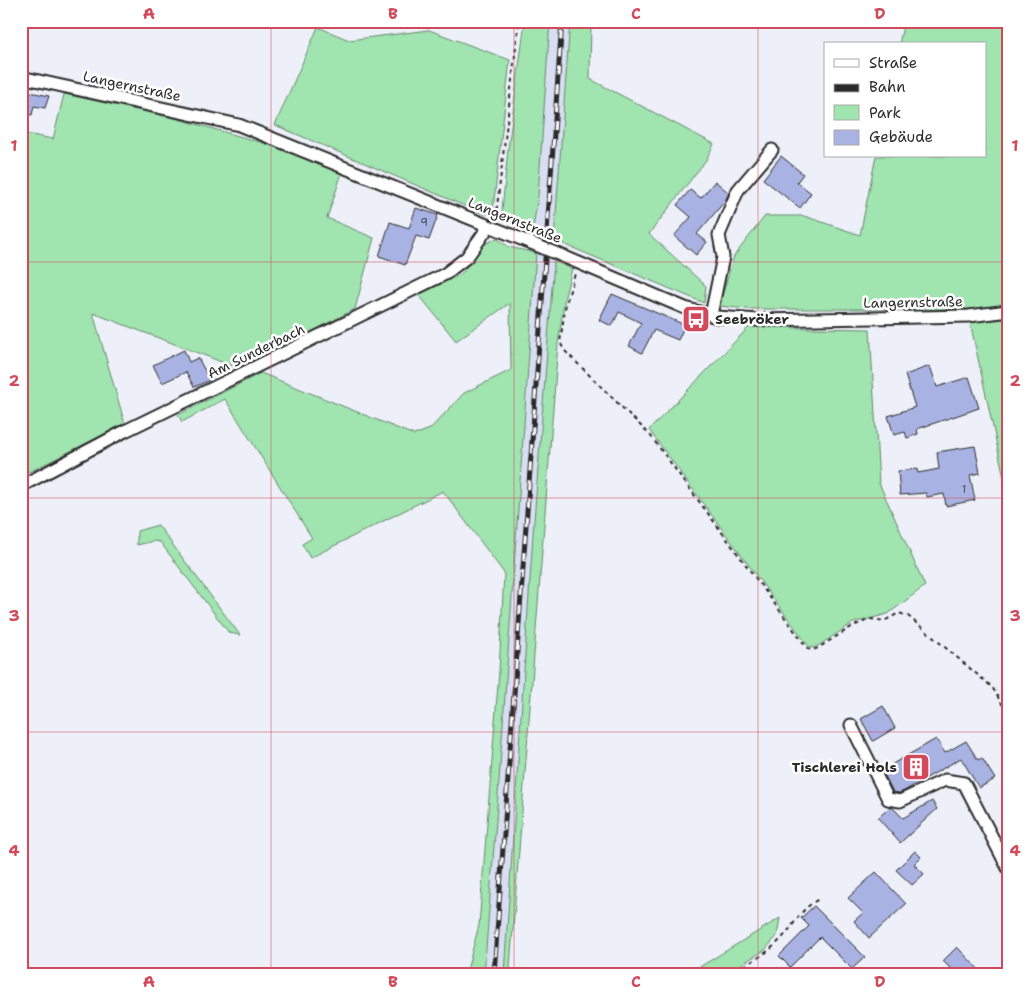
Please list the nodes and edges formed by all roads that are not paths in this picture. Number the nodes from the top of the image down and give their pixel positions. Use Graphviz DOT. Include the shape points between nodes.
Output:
graph roads {
  1 [pos="21,77"];
  2 [pos="772,150"];
  3 [pos="489,226"];
  4 [pos="1008,311"];
  5 [pos="711,315"];
  6 [pos="21,486"];
  7 [pos="851,725"];
  8 [pos="1008,868"];
  1 -- 3 [label="street, Langernstraße" via="239,126"];
  2 -- 5 [label="street" via="738,190 719,235 723,257"];
  3 -- 5 [label="street, Langernstraße, bridge" via="685,308"];
  3 -- 6 [label="street, Am Sunderbach" via="467,257 445,274 125,431"];
  4 -- 5 [label="street, Langernstraße" via="969,316 758,320"];
  7 -- 8 [label="street" via="888,799 900,801 945,780 964,782"];
}
